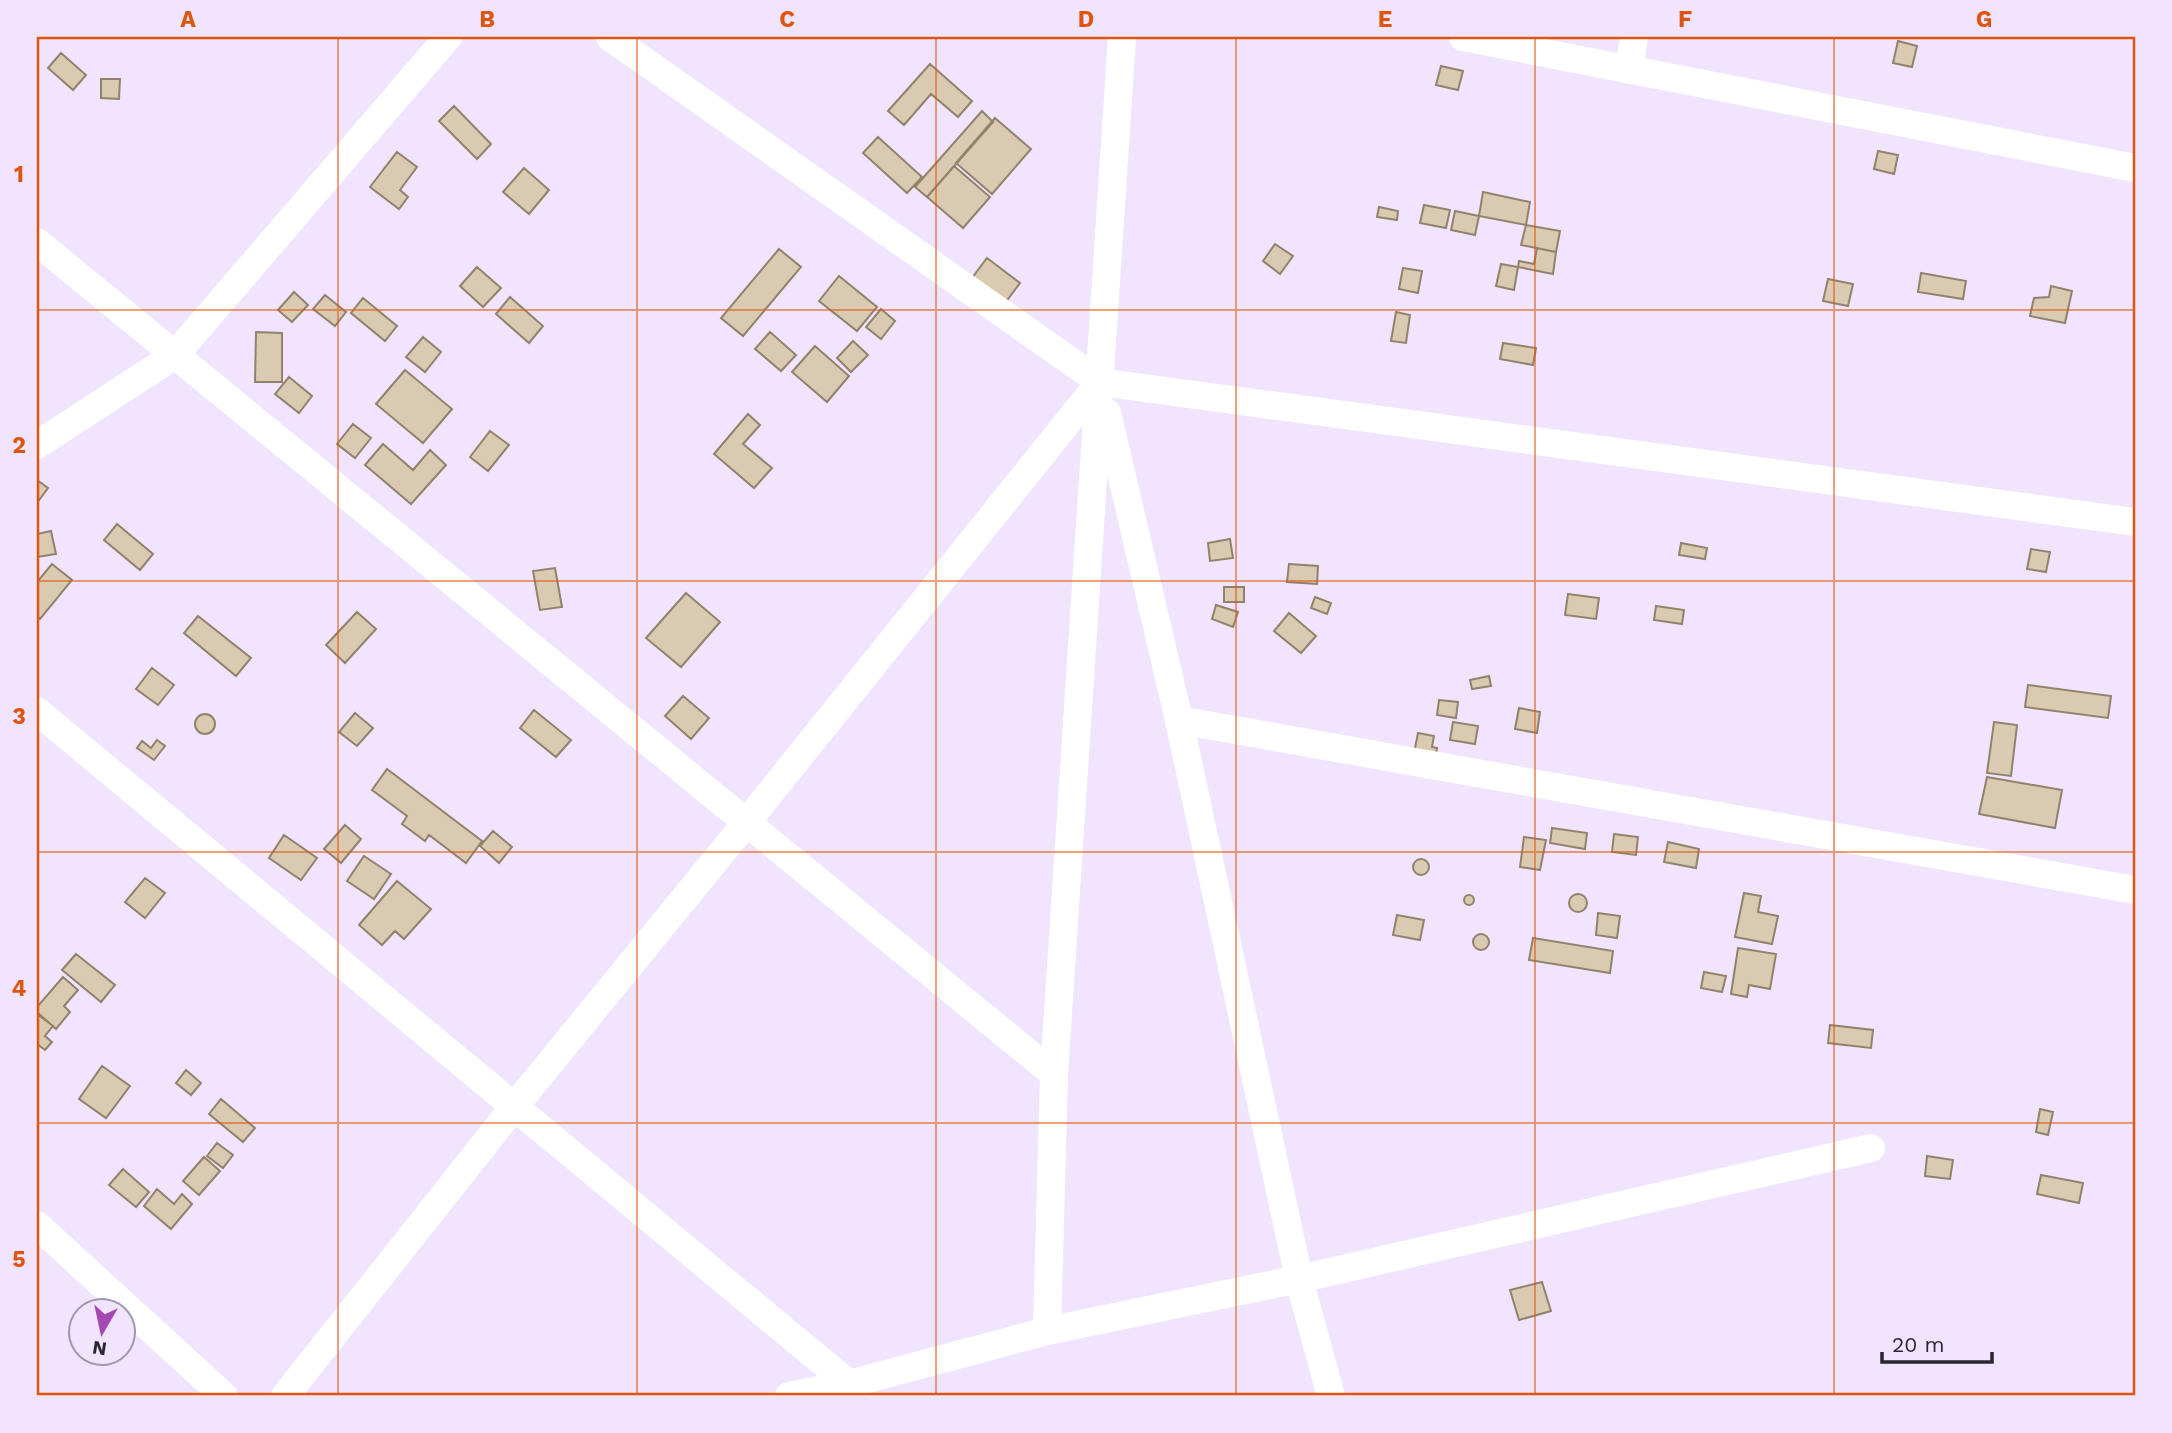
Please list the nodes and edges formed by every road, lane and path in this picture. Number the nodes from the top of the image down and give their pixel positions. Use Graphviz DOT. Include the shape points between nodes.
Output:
graph roads {
  1 [pos="448,37"];
  2 [pos="610,37"];
  3 [pos="1122,37"];
  4 [pos="1463,37"];
  5 [pos="1634,37"];
  6 [pos="1629,70"];
  7 [pos="2135,168"];
  8 [pos="37,242"];
  9 [pos="175,355"];
  10 [pos="1100,382"];
  11 [pos="37,445"];
  12 [pos="2135,523"];
  13 [pos="37,711"];
  14 [pos="1179,720"];
  15 [pos="746,823"];
  16 [pos="2135,890"];
  17 [pos="1054,1074"];
  18 [pos="514,1107"];
  19 [pos="1871,1148"];
  20 [pos="37,1225"];
  21 [pos="1299,1279"];
  22 [pos="1047,1331"];
  23 [pos="849,1384"];
  24 [pos="224,1396"];
  25 [pos="285,1396"];
  26 [pos="789,1396"];
  27 [pos="1331,1396"];
  1 -- 9 [label="street"];
  2 -- 10 [label="street"];
  3 -- 10 [label="street"];
  4 -- 6 [label="street"];
  5 -- 6 [label="street"];
  6 -- 7 [label="street"];
  8 -- 9 [label="street"];
  9 -- 11 [label="street"];
  9 -- 15 [label="street"];
  10 -- 12 [label="street"];
  10 -- 14 [label="street"];
  10 -- 15 [label="street"];
  10 -- 17 [label="street"];
  13 -- 18 [label="street"];
  14 -- 16 [label="street"];
  14 -- 21 [label="street"];
  15 -- 17 [label="street"];
  15 -- 18 [label="street"];
  17 -- 22 [label="street"];
  18 -- 23 [label="street"];
  18 -- 25 [label="street"];
  19 -- 21 [label="street"];
  20 -- 24 [label="street"];
  21 -- 22 [label="street"];
  21 -- 27 [label="street"];
  22 -- 23 [label="street"];
  23 -- 26 [label="street"];
}
